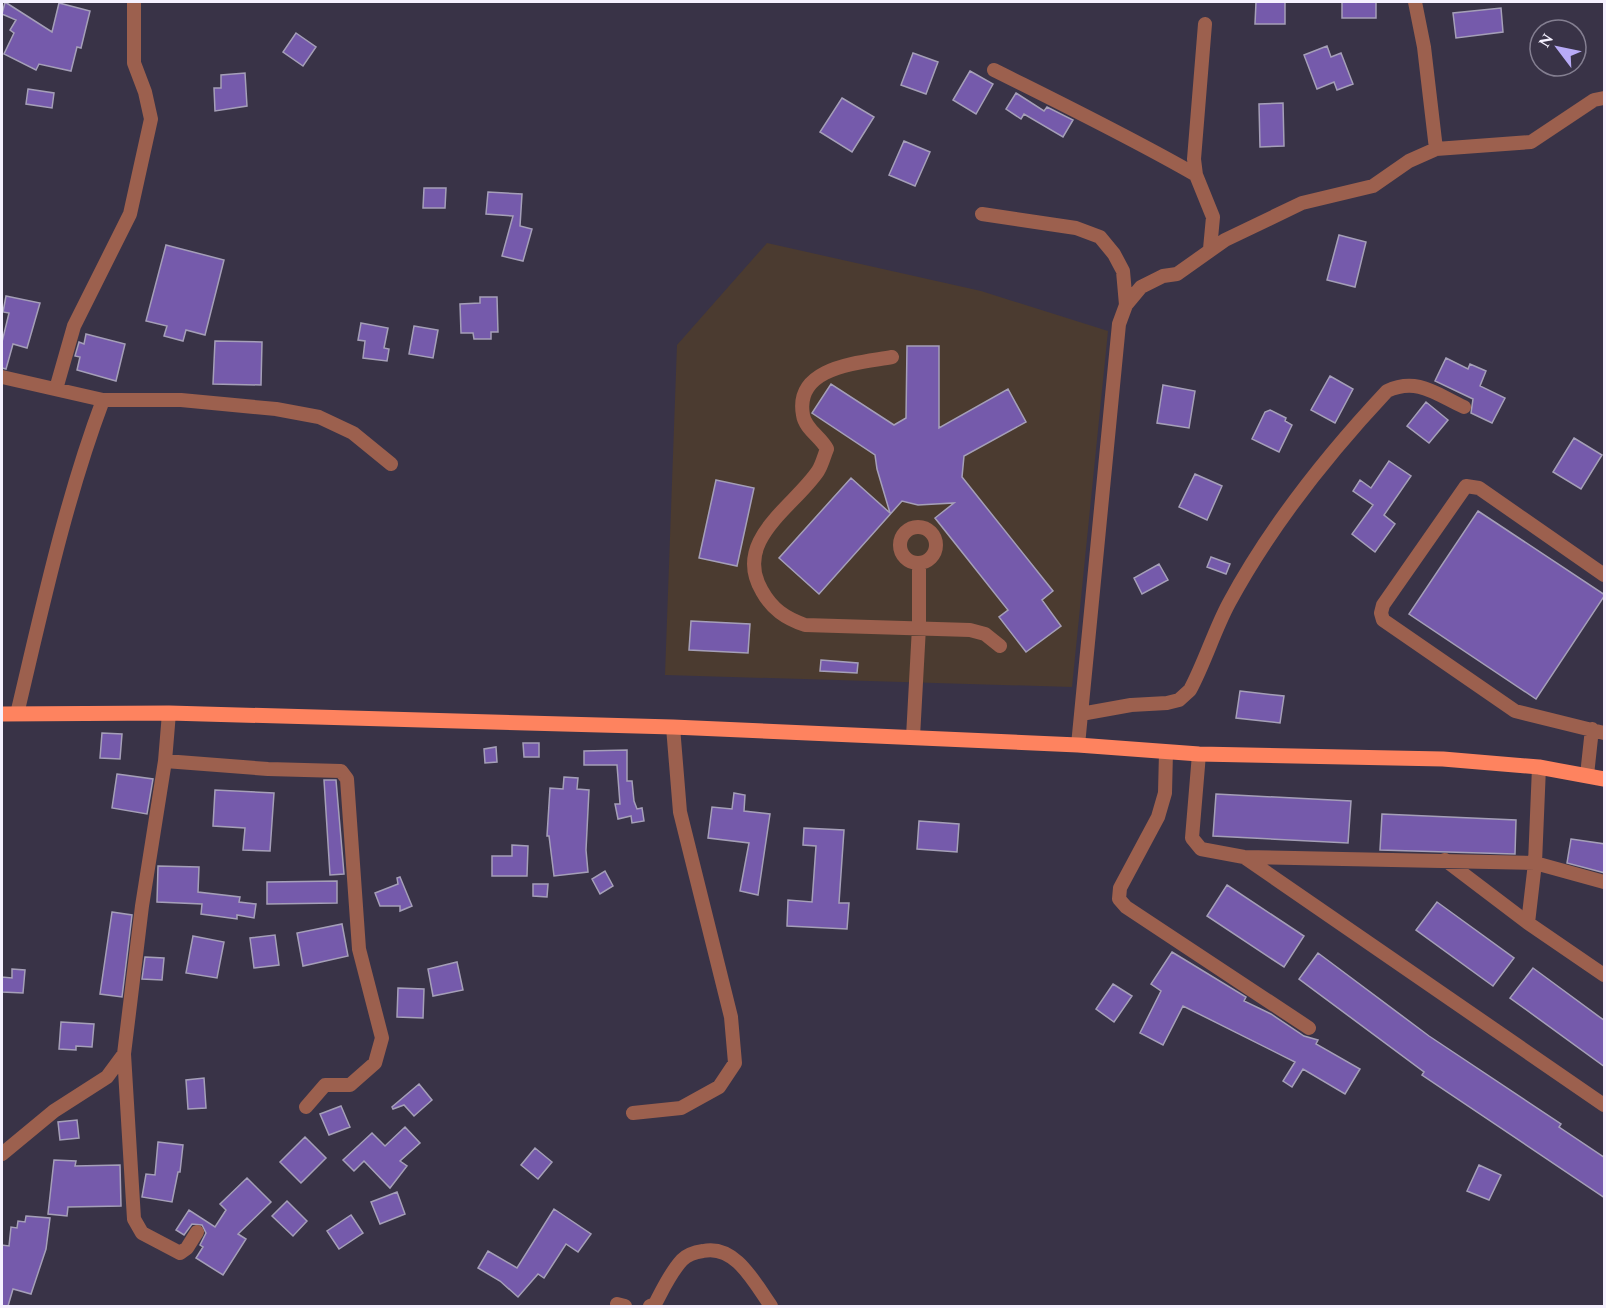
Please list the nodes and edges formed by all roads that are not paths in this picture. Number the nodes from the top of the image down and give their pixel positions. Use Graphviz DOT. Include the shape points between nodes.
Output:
graph roads {
  1 [pos="134,2"];
  2 [pos="1415,2"];
  3 [pos="1205,24"];
  4 [pos="994,70"];
  5 [pos="1605,98"];
  6 [pos="1437,149"];
  7 [pos="1196,175"];
  8 [pos="982,214"];
  9 [pos="1210,249"];
  10 [pos="1126,305"];
  11 [pos="892,357"];
  12 [pos="2,377"];
  13 [pos="56,389"];
  14 [pos="103,400"];
  15 [pos="1464,407"];
  16 [pos="392,464"];
  17 [pos="919,564"];
  18 [pos="1605,575"];
  19 [pos="919,627"];
  20 [pos="1000,646"];
  21 [pos="169,713"];
  22 [pos="9,714"];
  23 [pos="1082,714"];
  24 [pos="673,726"];
  25 [pos="1598,731"];
  26 [pos="913,738"];
  27 [pos="1078,745"];
  28 [pos="1166,752"];
  29 [pos="1199,754"];
  30 [pos="165,761"];
  31 [pos="1539,767"];
  32 [pos="1587,775"];
  33 [pos="1605,779"];
  34 [pos="1244,857"];
  35 [pos="1445,860"];
  36 [pos="1535,863"];
  37 [pos="1605,882"];
  38 [pos="1528,923"];
  39 [pos="1605,975"];
  40 [pos="1309,1028"];
  41 [pos="124,1054"];
  42 [pos="1605,1105"];
  43 [pos="306,1107"];
  44 [pos="633,1113"];
  45 [pos="2,1154"];
  46 [pos="197,1232"];
  47 [pos="651,1306"];
  48 [pos="771,1306"];
  1 -- 13 [label="street" via="134,63 151,119 130,214 74,326"];
  2 -- 6 [label="street"];
  3 -- 7 [label="street"];
  4 -- 7 [label="street" via="1128,136"];
  5 -- 6 [label="street" via="1593,100 1531,142"];
  6 -- 9 [label="street" via="1409,161 1374,186 1302,203"];
  7 -- 9 [label="street" via="1213,217"];
  8 -- 10 [label="street" via="1076,228 1100,237 1123,271"];
  9 -- 10 [label="street" via="1191,267 1141,287"];
  10 -- 23 [label="street" via="1119,324"];
  11 -- 19 [label="street" via="826,370 815,380 804,398 803,417 826,449 819,470 763,533 754,557 754,579 768,603 787,619 805,625"];
  12 -- 13 [label="street"];
  13 -- 14 [label="street"];
  14 -- 16 [label="street" via="181,400 319,417 353,433"];
  14 -- 22 [label="street"];
  15 -- 23 [label="street" via="1417,385 1402,384 1387,391 1292,506 1248,572 1229,603 1190,690 1179,700 1167,703"];
  17 -- 19 [label="street"];
  18 -- 25 [label="street" via="1479,488 1466,486 1381,613 1383,620 1515,711"];
  19 -- 20 [label="street" via="970,630 985,634"];
  19 -- 26 [label="street"];
  21 -- 22 [label="main road"];
  21 -- 24 [label="main road"];
  21 -- 30 [label="street"];
  23 -- 27 [label="street"];
  24 -- 26 [label="main road"];
  24 -- 44 [label="street" via="680,812 731,1017 735,1063 719,1087 681,1108"];
  25 -- 32 [label="street"];
  26 -- 27 [label="main road"];
  27 -- 28 [label="main road"];
  28 -- 29 [label="main road"];
  28 -- 40 [label="street" via="1165,793 1158,817 1120,888 1119,899"];
  29 -- 31 [label="main road" via="1443,759"];
  29 -- 34 [label="street" via="1192,838 1201,849"];
  30 -- 41 [label="street"];
  30 -- 43 [label="street" via="342,771 347,779 359,949 382,1038 375,1062 350,1085 325,1085"];
  31 -- 32 [label="main road"];
  31 -- 36 [label="street"];
  32 -- 33 [label="main road"];
  34 -- 35 [label="street"];
  34 -- 42 [label="street"];
  35 -- 36 [label="street"];
  35 -- 38 [label="street"];
  36 -- 37 [label="street"];
  36 -- 38 [label="street"];
  38 -- 39 [label="street"];
  41 -- 45 [label="street" via="107,1077 54,1111"];
  41 -- 46 [label="street" via="134,1219 142,1233 180,1253"];
  47 -- 48 [label="street" via="684,1257 713,1249 731,1255"];
}
